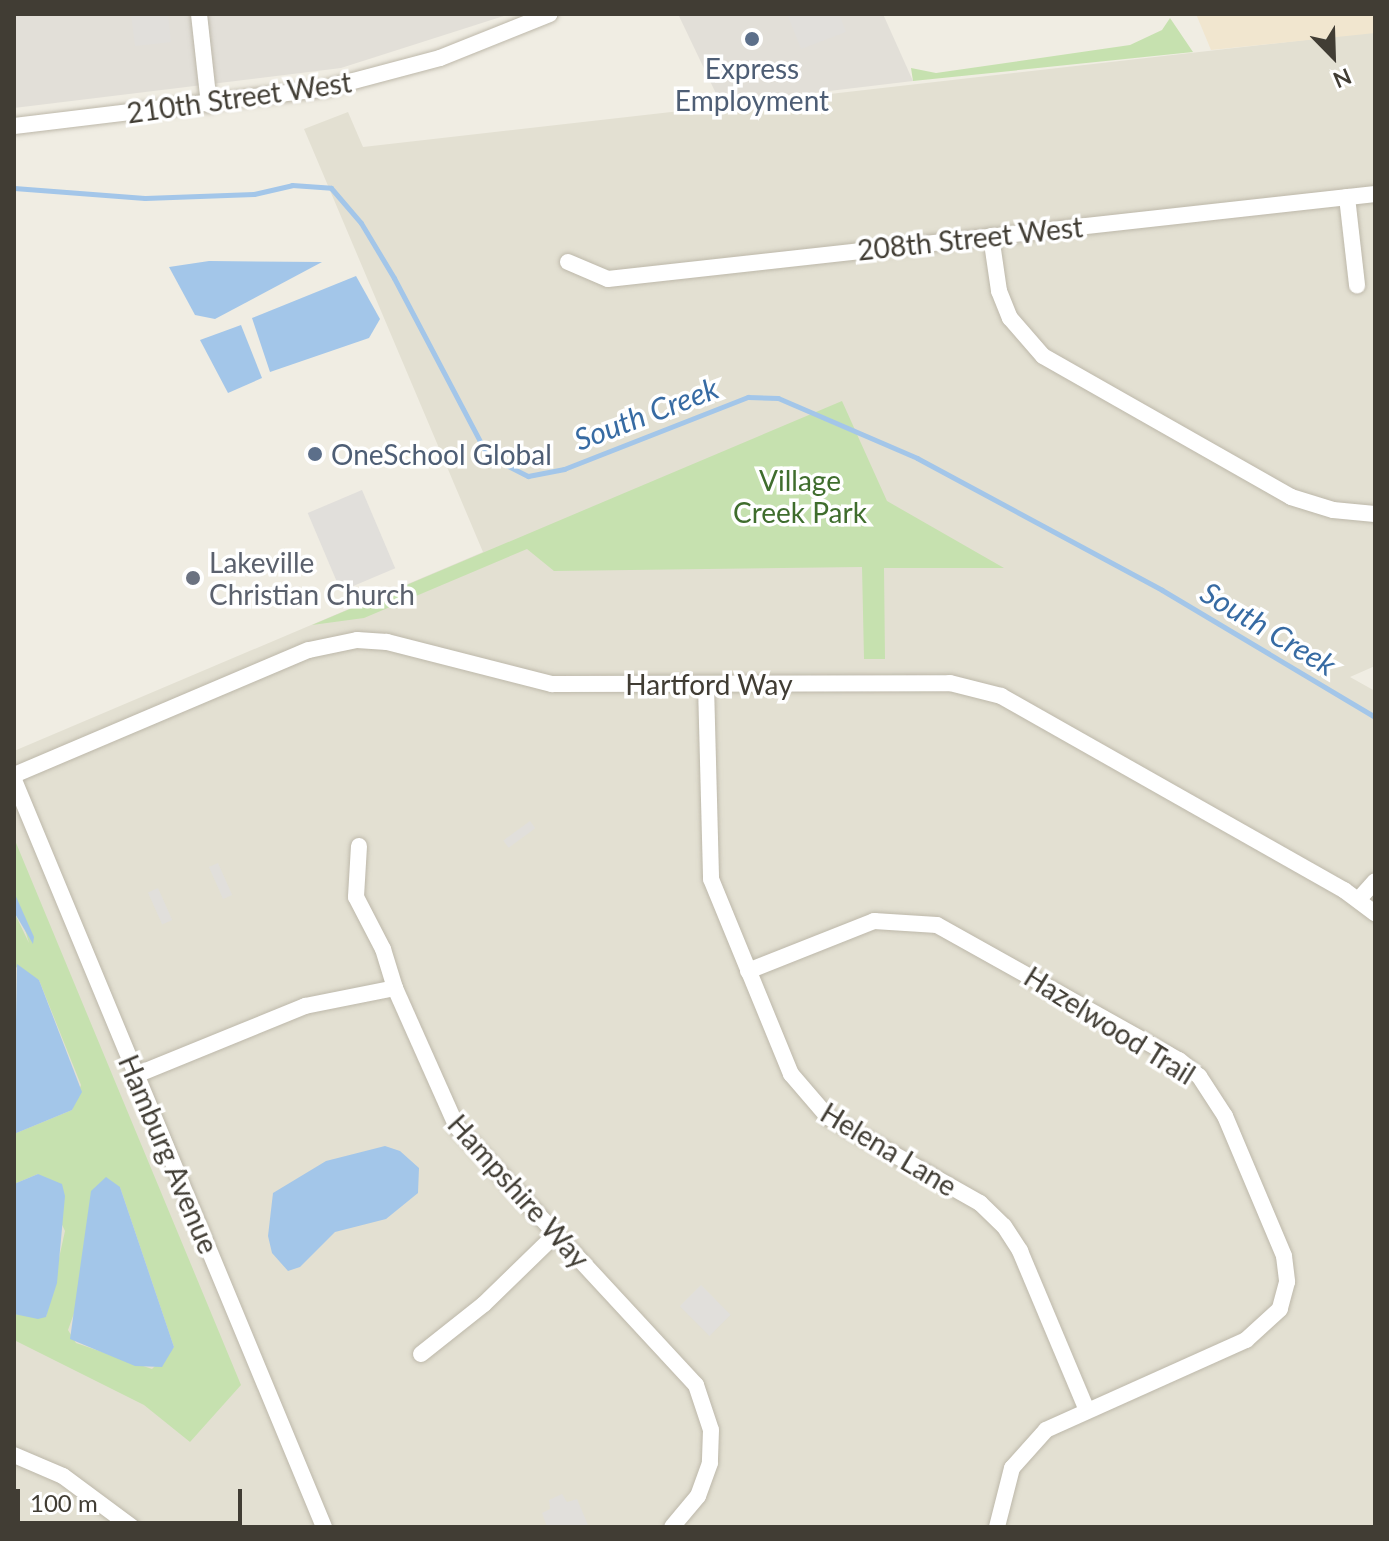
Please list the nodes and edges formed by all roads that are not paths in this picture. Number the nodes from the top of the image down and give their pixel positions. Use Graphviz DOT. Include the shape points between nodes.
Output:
graph roads {
  1 [pos="199,14"];
  2 [pos="550,14"];
  3 [pos="209,104"];
  4 [pos="14,126"];
  5 [pos="1375,194"];
  6 [pos="1347,197"];
  7 [pos="991,236"];
  8 [pos="568,262"];
  9 [pos="1357,285"];
  10 [pos="1375,514"];
  11 [pos="706,685"];
  12 [pos="14,778"];
  13 [pos="359,846"];
  14 [pos="1375,881"];
  15 [pos="1359,899"];
  16 [pos="1375,913"];
  17 [pos="748,971"];
  18 [pos="395,988"];
  19 [pos="136,1075"];
  20 [pos="555,1235"];
  21 [pos="421,1354"];
  22 [pos="1086,1408"];
  23 [pos="14,1455"];
  24 [pos="132,1527"];
  25 [pos="324,1527"];
  26 [pos="672,1527"];
  27 [pos="997,1527"];
  1 -- 3 [label="street"];
  2 -- 3 [label="street, 210th Street West" via="387,73 298,93"];
  3 -- 4 [label="street, 210th Street West"];
  5 -- 6 [label="street, 208th Street West"];
  6 -- 7 [label="street, 208th Street West"];
  6 -- 9 [label="street"];
  7 -- 8 [label="street, 208th Street West" via="608,279"];
  7 -- 10 [label="street" via="999,291 1010,318 1043,356 1291,497 1333,510"];
  11 -- 12 [label="street, Hartford Way" via="535,682 387,642 342,642 291,658"];
  11 -- 15 [label="street, Hartford Way" via="950,683 990,692"];
  11 -- 17 [label="street, Helena Lane" via="709,867"];
  12 -- 19 [label="street, Hamburg Avenue"];
  13 -- 18 [label="street, Hampshire Way" via="356,897 383,949"];
  14 -- 15 [label="street"];
  15 -- 16 [label="street, Hartford Way"];
  17 -- 22 [label="street, Helena Lane" via="791,1074 814,1105 980,1203 1003,1225 1020,1251"];
  17 -- 22 [label="street, Hazelwood Trail" via="854,926 889,919 929,923 963,936 1179,1060 1205,1084 1225,1116 1284,1256 1285,1295 1264,1329 1246,1340"];
  18 -- 19 [label="street" via="305,1006"];
  18 -- 20 [label="street, Hampshire Way" via="457,1127"];
  19 -- 25 [label="street, Hamburg Avenue"];
  20 -- 21 [label="street" via="484,1304"];
  20 -- 26 [label="street, Hampshire Way" via="686,1369 704,1400 712,1439 708,1471 688,1511"];
  22 -- 27 [label="street, Hazelwood Trail" via="1046,1430 1024,1450 1004,1487"];
  23 -- 24 [label="street" via="66,1478"];
}
